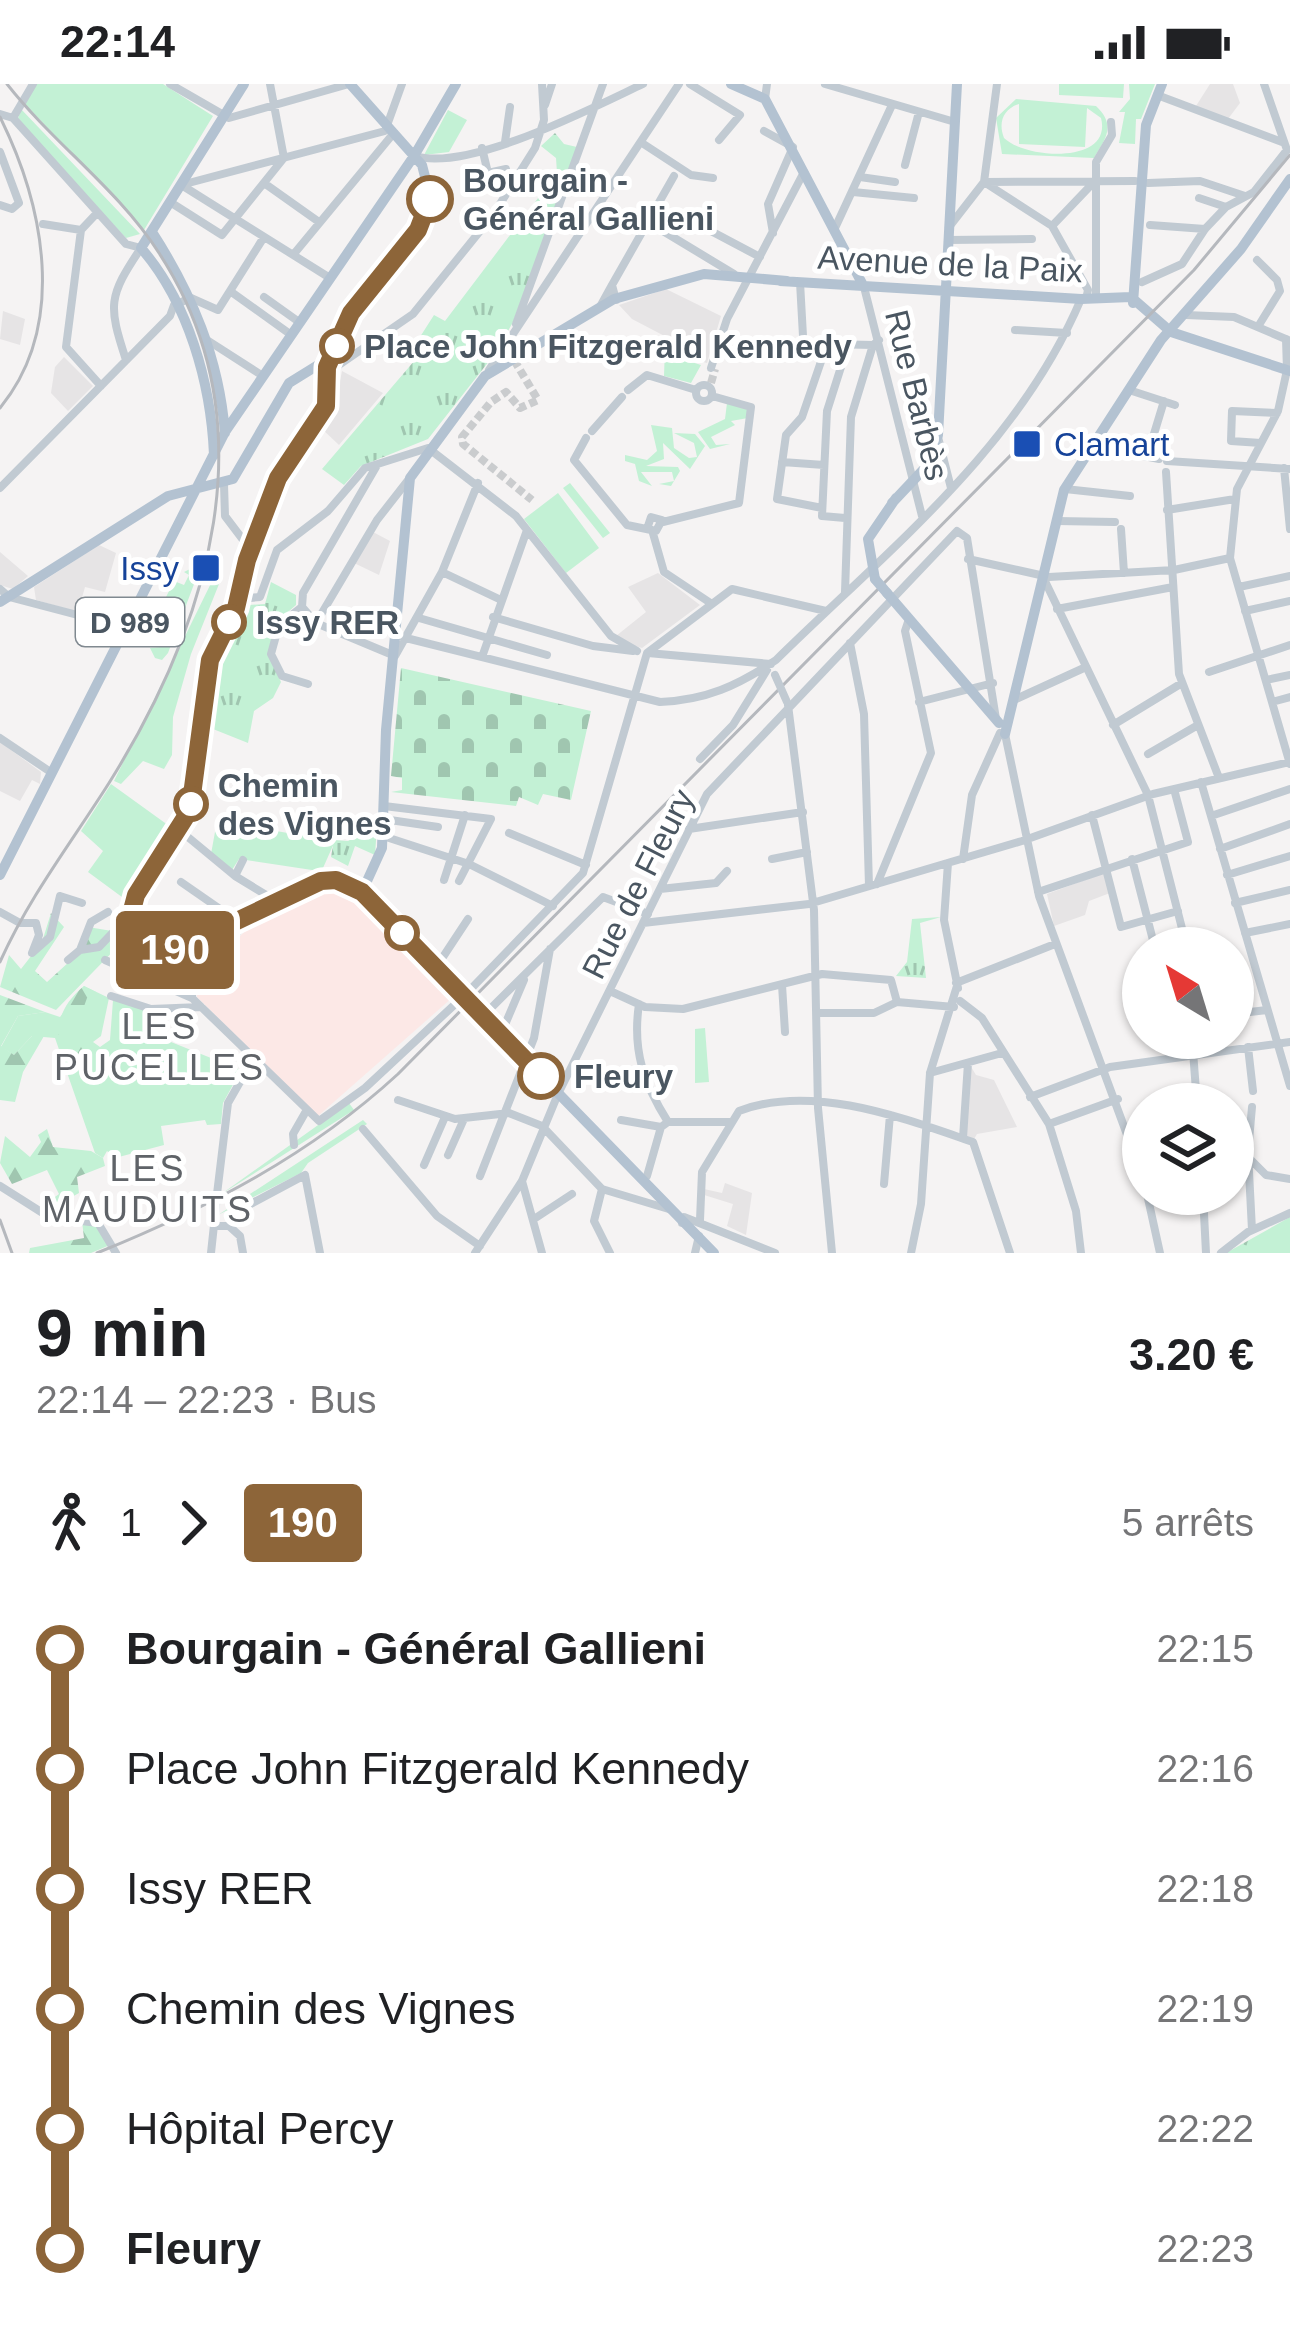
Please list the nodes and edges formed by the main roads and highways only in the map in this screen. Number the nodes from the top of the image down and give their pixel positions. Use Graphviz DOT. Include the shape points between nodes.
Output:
graph roads {
  1 [pos="244,84"];
  2 [pos="350,84"];
  3 [pos="456,84"];
  4 [pos="731,84"];
  5 [pos="957,84"];
  6 [pos="1160,89"];
  7 [pos="420,160"];
  8 [pos="1290,179"];
  9 [pos="152,232"];
  10 [pos="744,278"];
  11 [pos="864,286"];
  12 [pos="945,290"];
  13 [pos="615,295"];
  14 [pos="1136,302"];
  15 [pos="184,307"];
  16 [pos="1170,331"];
  17 [pos="334,357"];
  18 [pos="1289,371"];
  19 [pos="305,374"];
  20 [pos="329,396"];
  21 [pos="240,411"];
  22 [pos="224,415"];
  23 [pos="939,419"];
  24 [pos="226,432"];
  25 [pos="213,463"];
  26 [pos="913,480"];
  27 [pos="211,486"];
  28 [pos="3,596"];
  29 [pos="0,875"];
  30 [pos="362,892"];
  31 [pos="698,1237"];
  1 -- 9 [label="main road"];
  2 -- 7 [label="main road"];
  3 -- 7 [label="main road, D 989"];
  4 -- 11 [label="main road" via="765,99"];
  5 -- 12 [label="main road"];
  6 -- 14 [label="main road" via="1145,125"];
  7 -- 17 [label="main road" via="430,196 425,220 360,298"];
  7 -- 21 [label="main road, D 989"];
  8 -- 16 [label="main road" via="1249,254"];
  9 -- 15 [label="main road"];
  9 -- 15 [label="main road" via="141,248"];
  10 -- 11 [label="main road, Avenue de la Paix"];
  10 -- 13 [label="main road, Avenue de la Paix"];
  10 -- 13 [label="main road, Avenue de la Paix" via="722,271"];
  11 -- 12 [label="main road, Avenue de la Paix"];
  12 -- 14 [label="main road, Avenue de la Paix"];
  12 -- 23 [label="main road"];
  13 -- 30 [label="main road, Avenue de la Paix" via="484,376 410,478 379,864"];
  14 -- 16 [label="main road, Avenue de la Paix"];
  15 -- 22 [label="main road" via="207,340"];
  15 -- 25 [label="main road"];
  16 -- 18 [label="main road, Avenue de la Paix"];
  16 -- 26 [label="main road, bridge" via="1065,488 1016,699 1002,726 872,574 871,531"];
  17 -- 19 [label="main road"];
  17 -- 20 [label="main road"];
  19 -- 20 [label="main road"];
  19 -- 27 [label="main road" via="241,471"];
  20 -- 30 [label="main road" via="283,467 250,549 239,599 208,668 192,800 131,914 148,947 175,953 328,880"];
  21 -- 22 [label="main road"];
  21 -- 24 [label="main road, D 989"];
  22 -- 24 [label="main road"];
  23 -- 26 [label="main road"];
  23 -- 26 [label="main road" via="937,454"];
  24 -- 25 [label="main road, D 989"];
  25 -- 27 [label="main road, D 989"];
  27 -- 28 [label="main road" via="168,496"];
  27 -- 29 [label="main road, D 989" via="127,628"];
  30 -- 31 [label="main road, bridge"];
}
